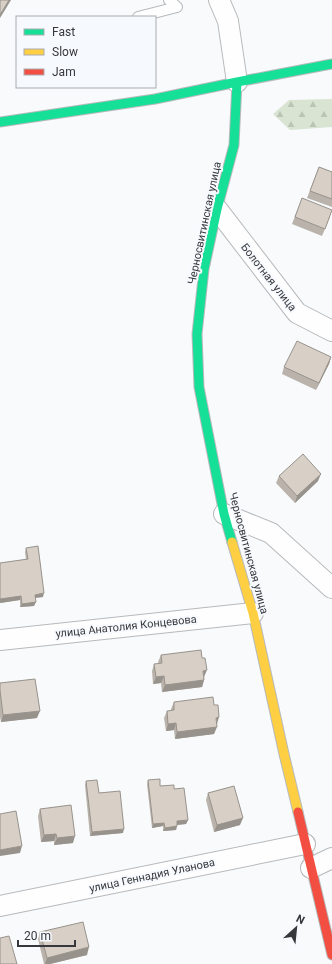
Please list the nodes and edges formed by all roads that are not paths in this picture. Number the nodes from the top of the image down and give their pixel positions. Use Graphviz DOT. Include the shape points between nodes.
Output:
graph roads {
  1 [pos="169,0"];
  2 [pos="219,0"];
  3 [pos="142,16"];
  4 [pos="332,64"];
  5 [pos="237,82"];
  6 [pos="0,122"];
  7 [pos="217,209"];
  8 [pos="332,331"];
  9 [pos="224,514"];
  10 [pos="332,588"];
  11 [pos="253,613"];
  12 [pos="0,640"];
  13 [pos="305,844"];
  14 [pos="332,858"];
  15 [pos="311,868"];
  16 [pos="0,906"];
  17 [pos="332,955"];
  1 -- 3 [label="lane" via="177,7"];
  2 -- 5 [label="street" via="228,21"];
  4 -- 5 [label="street"];
  5 -- 6 [label="street" via="155,99"];
  5 -- 7 [label="street, Черносвитинская улица" via="234,145"];
  7 -- 8 [label="street, Болотная улица" via="296,313"];
  7 -- 9 [label="street, Черносвитинская улица" via="204,269 197,334 199,387"];
  9 -- 10 [label="street" via="271,533"];
  9 -- 11 [label="street, Черносвитинская улица"];
  11 -- 12 [label="street, улица Анатолия Концевова"];
  11 -- 13 [label="street, Черносвитинская улица"];
  13 -- 15 [label="street, Черносвитинская улица"];
  13 -- 16 [label="street, улица Геннадия Уланова"];
  14 -- 15 [label="street"];
  15 -- 17 [label="street, Черносвитинская улица"];
}
